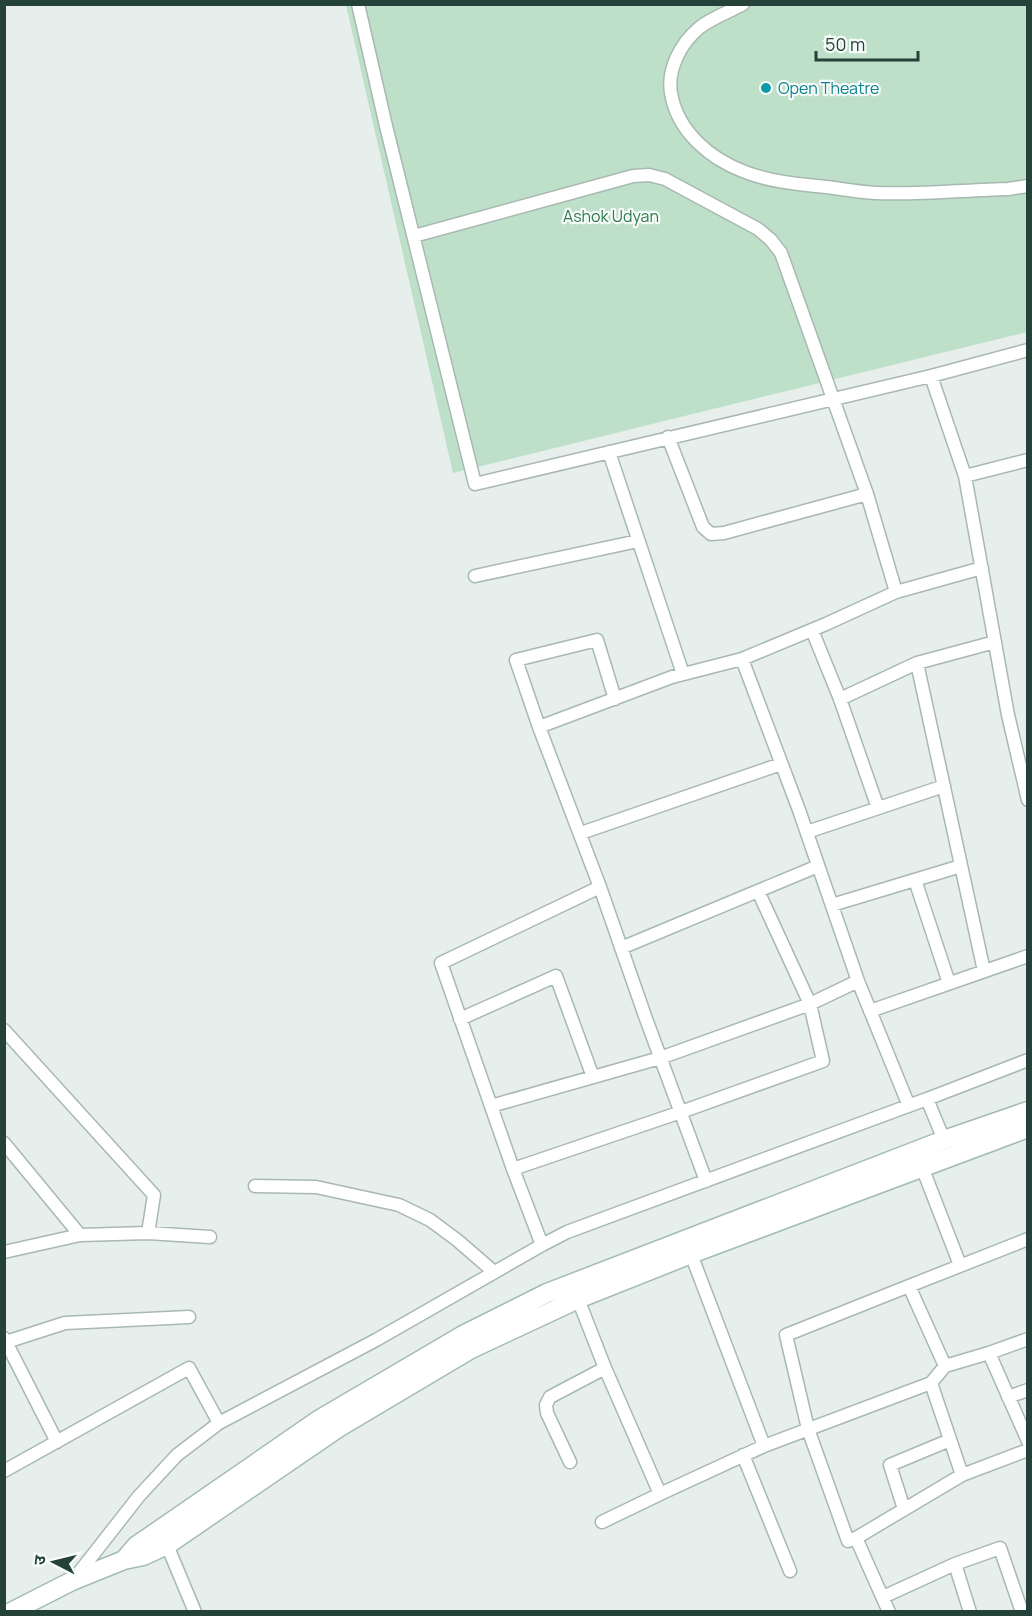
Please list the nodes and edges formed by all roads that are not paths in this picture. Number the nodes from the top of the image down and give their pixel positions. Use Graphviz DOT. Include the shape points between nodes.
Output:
graph roads {
  1 [pos="358,4"];
  2 [pos="743,4"];
  3 [pos="1028,186"];
  4 [pos="414,236"];
  5 [pos="1028,350"];
  6 [pos="932,376"];
  7 [pos="834,398"];
  8 [pos="668,437"];
  9 [pos="609,452"];
  10 [pos="1028,460"];
  11 [pos="965,476"];
  12 [pos="867,494"];
  13 [pos="638,542"];
  14 [pos="982,568"];
  15 [pos="475,576"];
  16 [pos="896,592"];
  17 [pos="812,630"];
  18 [pos="995,642"];
  19 [pos="742,659"];
  20 [pos="917,663"];
  21 [pos="683,674"];
  22 [pos="615,699"];
  23 [pos="840,699"];
  24 [pos="539,727"];
  25 [pos="782,764"];
  26 [pos="1024,768"];
  27 [pos="944,786"];
  28 [pos="1028,800"];
  29 [pos="878,808"];
  30 [pos="807,832"];
  31 [pos="580,833"];
  32 [pos="818,866"];
  33 [pos="961,866"];
  34 [pos="915,880"];
  35 [pos="600,887"];
  36 [pos="758,891"];
  37 [pos="832,905"];
  38 [pos="621,948"];
  39 [pos="1028,956"];
  40 [pos="984,971"];
  41 [pos="858,981"];
  42 [pos="949,983"];
  43 [pos="810,1004"];
  44 [pos="870,1011"];
  45 [pos="460,1019"];
  46 [pos="7,1038"];
  47 [pos="660,1058"];
  48 [pos="1028,1060"];
  49 [pos="593,1077"];
  50 [pos="927,1099"];
  51 [pos="491,1106"];
  52 [pos="909,1106"];
  53 [pos="1028,1111"];
  54 [pos="681,1112"];
  55 [pos="1028,1128"];
  56 [pos="944,1140"];
  57 [pos="4,1143"];
  58 [pos="922,1167"];
  59 [pos="513,1169"];
  60 [pos="706,1181"];
  61 [pos="255,1186"];
  62 [pos="148,1233"];
  63 [pos="80,1235"];
  64 [pos="210,1237"];
  65 [pos="1028,1239"];
  66 [pos="542,1245"];
  67 [pos="4,1252"];
  68 [pos="691,1254"];
  69 [pos="960,1265"];
  70 [pos="494,1272"];
  71 [pos="909,1286"];
  72 [pos="578,1299"];
  73 [pos="189,1317"];
  74 [pos="1028,1339"];
  75 [pos="5,1340"];
  76 [pos="989,1353"];
  77 [pos="945,1366"];
  78 [pos="604,1368"];
  79 [pos="931,1383"];
  80 [pos="1028,1390"];
  81 [pos="1008,1397"];
  82 [pos="219,1424"];
  83 [pos="808,1429"];
  84 [pos="950,1440"];
  85 [pos="1028,1441"];
  86 [pos="57,1442"];
  87 [pos="764,1446"];
  88 [pos="1028,1450"];
  89 [pos="743,1455"];
  90 [pos="570,1462"];
  91 [pos="4,1471"];
  92 [pos="962,1475"];
  93 [pos="660,1494"];
  94 [pos="904,1509"];
  95 [pos="602,1522"];
  96 [pos="856,1538"];
  97 [pos="168,1545"];
  98 [pos="124,1560"];
  99 [pos="955,1564"];
  100 [pos="790,1571"];
  101 [pos="72,1581"];
  102 [pos="883,1597"];
  103 [pos="11,1611"];
  104 [pos="195,1611"];
  105 [pos="889,1611"];
  106 [pos="970,1611"];
  107 [pos="1022,1611"];
  1 -- 4 [label="street"];
  2 -- 3 [label="street" via="699,28 686,42 671,71 673,108 696,141 713,155 745,172 781,182 876,193"];
  4 -- 7 [label="street" via="633,176 665,179 758,229 782,254"];
  4 -- 9 [label="street" via="476,484"];
  5 -- 6 [label="street"];
  6 -- 7 [label="street"];
  6 -- 11 [label="street"];
  7 -- 8 [label="street"];
  7 -- 12 [label="street"];
  8 -- 9 [label="street"];
  8 -- 12 [label="street" via="703,527 711,534"];
  9 -- 13 [label="street"];
  10 -- 11 [label="street"];
  11 -- 14 [label="street"];
  12 -- 16 [label="street"];
  13 -- 15 [label="street"];
  13 -- 21 [label="street"];
  14 -- 16 [label="street"];
  14 -- 18 [label="street"];
  16 -- 17 [label="street"];
  17 -- 19 [label="street"];
  17 -- 23 [label="street"];
  18 -- 20 [label="street"];
  18 -- 26 [label="street"];
  19 -- 21 [label="street"];
  19 -- 25 [label="street"];
  20 -- 23 [label="street"];
  20 -- 27 [label="street"];
  21 -- 22 [label="street"];
  22 -- 24 [label="street"];
  22 -- 24 [label="street" via="597,640 516,660"];
  23 -- 29 [label="street"];
  24 -- 31 [label="street"];
  25 -- 30 [label="street"];
  25 -- 31 [label="street"];
  26 -- 28 [label="street"];
  27 -- 29 [label="street"];
  27 -- 33 [label="street"];
  29 -- 30 [label="street"];
  30 -- 32 [label="street"];
  31 -- 35 [label="street"];
  32 -- 36 [label="street"];
  32 -- 37 [label="street"];
  33 -- 34 [label="street"];
  33 -- 40 [label="street"];
  34 -- 37 [label="street"];
  34 -- 42 [label="street"];
  35 -- 38 [label="street"];
  35 -- 45 [label="street" via="441,963"];
  36 -- 38 [label="street"];
  36 -- 43 [label="street"];
  37 -- 41 [label="street"];
  38 -- 47 [label="street"];
  39 -- 40 [label="street"];
  40 -- 42 [label="street"];
  41 -- 43 [label="street"];
  41 -- 44 [label="street"];
  42 -- 44 [label="street"];
  43 -- 47 [label="street"];
  43 -- 54 [label="street" via="823,1061"];
  44 -- 52 [label="street"];
  45 -- 49 [label="street" via="556,976"];
  45 -- 51 [label="street"];
  46 -- 62 [label="street" via="154,1195"];
  47 -- 49 [label="street"];
  47 -- 54 [label="street"];
  48 -- 50 [label="street"];
  49 -- 51 [label="street"];
  50 -- 52 [label="street"];
  50 -- 56 [label="street"];
  51 -- 59 [label="street"];
  52 -- 60 [label="street"];
  53 -- 56 [label="main road"];
  54 -- 59 [label="street"];
  54 -- 60 [label="street"];
  55 -- 58 [label="main road"];
  56 -- 98 [label="main road" via="547,1293 474,1330 320,1419 136,1546"];
  57 -- 63 [label="street"];
  58 -- 68 [label="main road"];
  58 -- 69 [label="street"];
  59 -- 66 [label="street"];
  60 -- 66 [label="street" via="567,1232"];
  61 -- 70 [label="street" via="316,1187 399,1205 430,1220"];
  62 -- 63 [label="street"];
  62 -- 64 [label="street"];
  63 -- 67 [label="street"];
  65 -- 69 [label="street"];
  66 -- 70 [label="street"];
  68 -- 72 [label="main road"];
  68 -- 87 [label="street"];
  69 -- 71 [label="street"];
  70 -- 82 [label="street"];
  71 -- 77 [label="street"];
  71 -- 83 [label="street" via="786,1335"];
  72 -- 78 [label="street"];
  72 -- 97 [label="main road" via="471,1348 348,1421"];
  73 -- 75 [label="street" via="65,1323"];
  74 -- 76 [label="street"];
  75 -- 86 [label="street"];
  76 -- 77 [label="street"];
  76 -- 81 [label="street"];
  77 -- 79 [label="street"];
  78 -- 90 [label="street" via="550,1397 546,1405"];
  78 -- 93 [label="street"];
  79 -- 83 [label="street"];
  79 -- 84 [label="street"];
  80 -- 81 [label="street"];
  81 -- 85 [label="street"];
  82 -- 86 [label="street" via="189,1368"];
  82 -- 101 [label="street" via="177,1455"];
  83 -- 87 [label="street"];
  83 -- 96 [label="street" via="848,1541"];
  84 -- 92 [label="street"];
  84 -- 94 [label="street" via="890,1465"];
  86 -- 91 [label="street"];
  87 -- 89 [label="street"];
  88 -- 92 [label="street"];
  89 -- 93 [label="street"];
  89 -- 100 [label="street"];
  92 -- 94 [label="street"];
  93 -- 95 [label="street"];
  94 -- 96 [label="street"];
  96 -- 102 [label="street"];
  97 -- 98 [label="main road"];
  97 -- 104 [label="street"];
  98 -- 101 [label="main road"];
  99 -- 102 [label="street"];
  99 -- 106 [label="street"];
  99 -- 107 [label="street" via="1000,1548"];
  101 -- 103 [label="main road"];
  102 -- 105 [label="street"];
}
